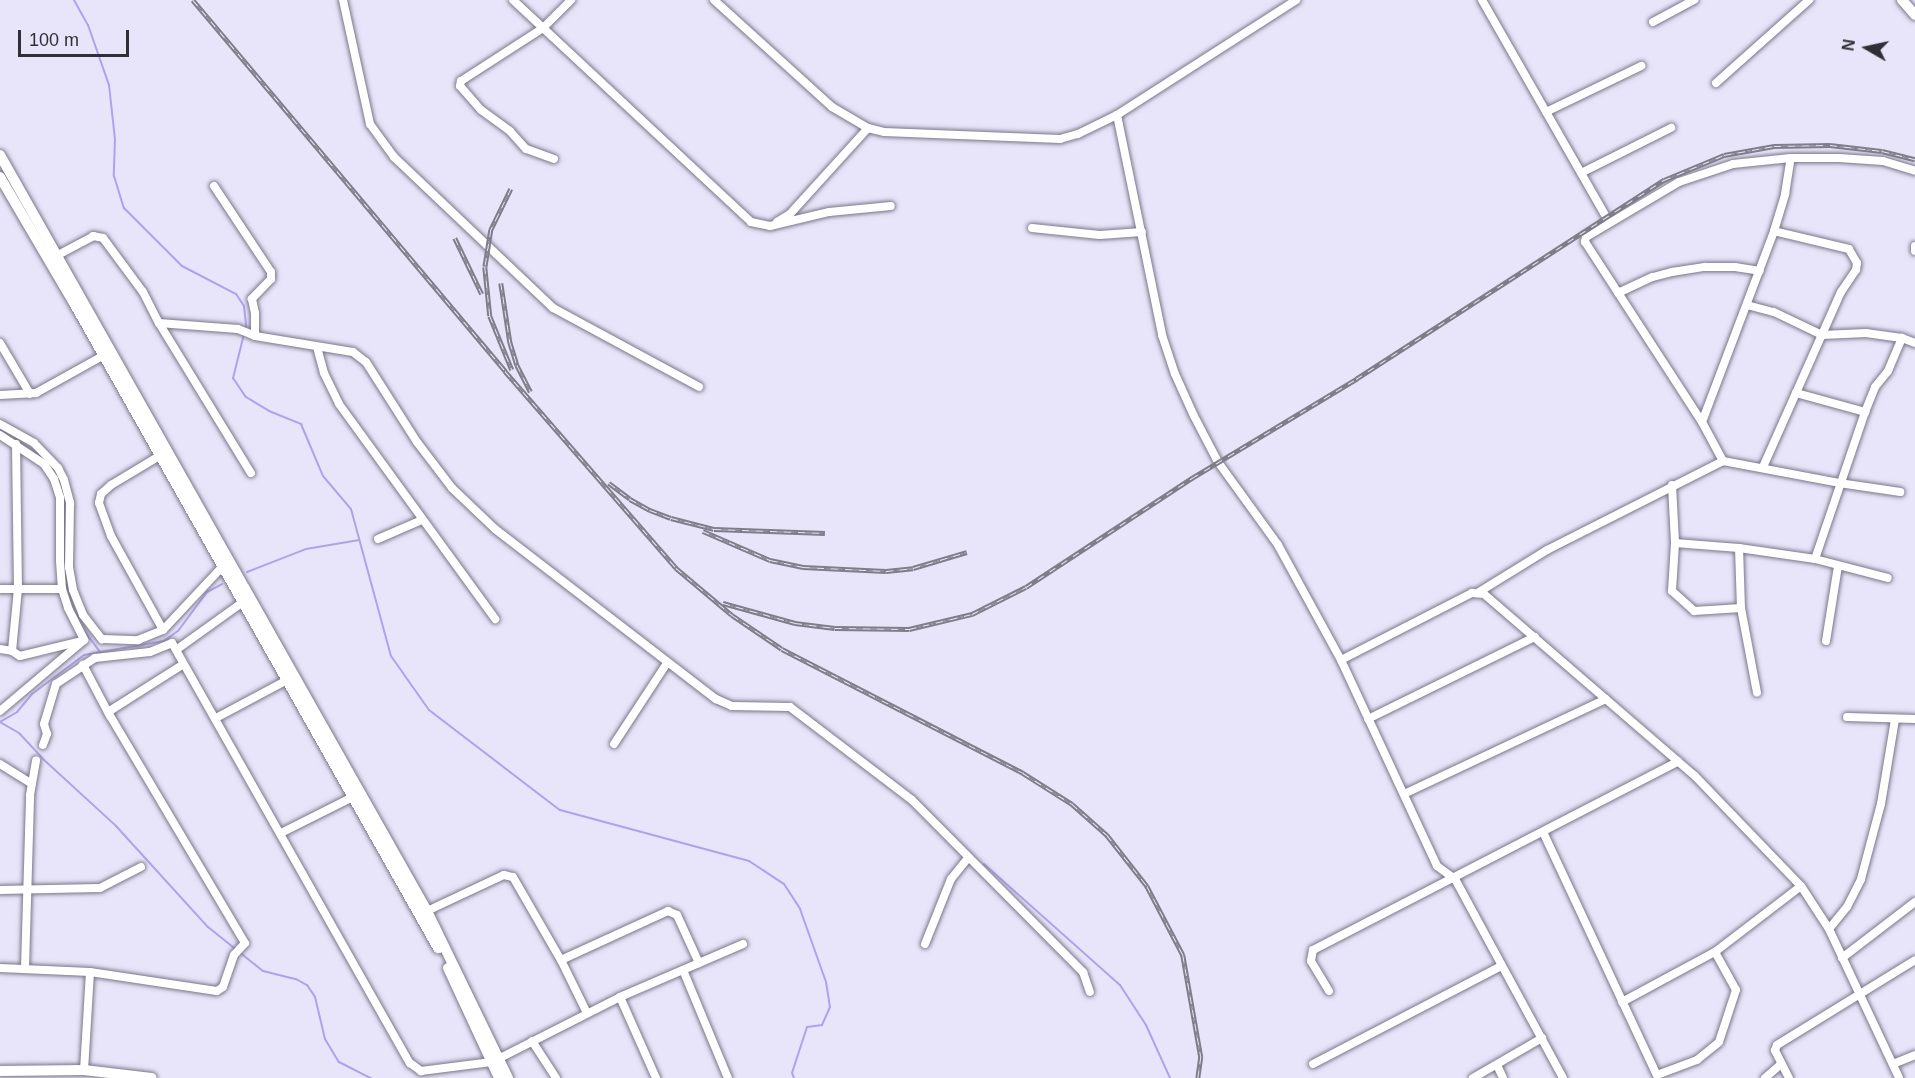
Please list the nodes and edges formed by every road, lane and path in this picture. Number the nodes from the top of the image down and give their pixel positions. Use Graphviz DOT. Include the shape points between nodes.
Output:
graph roads {
  1 [pos="343,0"];
  2 [pos="513,0"];
  3 [pos="571,0"];
  4 [pos="714,0"];
  5 [pos="1296,0"];
  6 [pos="1482,0"];
  7 [pos="1694,0"];
  8 [pos="1809,0"];
  9 [pos="1902,0"];
  10 [pos="1915,15"];
  11 [pos="1653,22"];
  12 [pos="543,28"];
  13 [pos="1641,66"];
  14 [pos="1716,83"];
  15 [pos="1546,112"];
  16 [pos="1118,115"];
  17 [pos="868,128"];
  18 [pos="1671,128"];
  19 [pos="0,155"];
  20 [pos="1791,158"];
  21 [pos="554,159"];
  22 [pos="1915,171"];
  23 [pos="1581,173"];
  24 [pos="0,177"];
  25 [pos="214,186"];
  26 [pos="891,206"];
  27 [pos="1609,222"];
  28 [pos="770,226"];
  29 [pos="1032,228"];
  30 [pos="1774,231"];
  31 [pos="1142,232"];
  32 [pos="1915,246"];
  33 [pos="1915,251"];
  34 [pos="58,255"];
  35 [pos="1760,271"];
  36 [pos="1618,293"];
  37 [pos="1747,305"];
  38 [pos="159,323"];
  39 [pos="252,335"];
  40 [pos="1822,335"];
  41 [pos="1902,338"];
  42 [pos="0,343"];
  43 [pos="1915,343"];
  44 [pos="317,347"];
  45 [pos="108,354"];
  46 [pos="699,387"];
  47 [pos="1796,393"];
  48 [pos="30,394"];
  49 [pos="0,395"];
  50 [pos="1865,412"];
  51 [pos="1702,422"];
  52 [pos="0,424"];
  53 [pos="0,435"];
  54 [pos="16,444"];
  55 [pos="161,455"];
  56 [pos="1723,461"];
  57 [pos="1763,467"];
  58 [pos="251,473"];
  59 [pos="1839,483"];
  60 [pos="1672,485"];
  61 [pos="1900,492"];
  62 [pos="422,520"];
  63 [pos="378,539"];
  64 [pos="1675,543"];
  65 [pos="1739,548"];
  66 [pos="1815,559"];
  67 [pos="223,566"];
  68 [pos="1838,566"];
  69 [pos="1888,578"];
  70 [pos="0,589"];
  71 [pos="18,589"];
  72 [pos="62,589"];
  73 [pos="1479,592"];
  74 [pos="243,602"];
  75 [pos="1741,608"];
  76 [pos="495,619"];
  77 [pos="163,630"];
  78 [pos="1535,637"];
  79 [pos="84,640"];
  80 [pos="1826,641"];
  81 [pos="0,649"];
  82 [pos="176,650"];
  83 [pos="12,651"];
  84 [pos="1341,660"];
  85 [pos="667,663"];
  86 [pos="83,665"];
  87 [pos="182,665"];
  88 [pos="291,678"];
  89 [pos="1757,693"];
  90 [pos="1606,699"];
  91 [pos="0,711"];
  92 [pos="108,712"];
  93 [pos="1847,717"];
  94 [pos="216,718"];
  95 [pos="1368,719"];
  96 [pos="1896,719"];
  97 [pos="1915,719"];
  98 [pos="614,744"];
  99 [pos="43,745"];
  100 [pos="36,761"];
  101 [pos="1678,762"];
  102 [pos="0,764"];
  103 [pos="31,783"];
  104 [pos="1404,794"];
  105 [pos="353,797"];
  106 [pos="281,832"];
  107 [pos="1543,832"];
  108 [pos="968,858"];
  109 [pos="141,867"];
  110 [pos="1455,879"];
  111 [pos="1801,886"];
  112 [pos="0,890"];
  113 [pos="28,891"];
  114 [pos="1915,902"];
  115 [pos="427,911"];
  116 [pos="1829,929"];
  117 [pos="744,944"];
  118 [pos="925,944"];
  119 [pos="1715,952"];
  120 [pos="1842,958"];
  121 [pos="561,960"];
  122 [pos="1915,960"];
  123 [pos="699,963"];
  124 [pos="1501,966"];
  125 [pos="0,968"];
  126 [pos="25,968"];
  127 [pos="682,970"];
  128 [pos="90,972"];
  129 [pos="1329,991"];
  130 [pos="1090,992"];
  131 [pos="1859,994"];
  132 [pos="620,997"];
  133 [pos="1622,1002"];
  134 [pos="587,1013"];
  135 [pos="1542,1038"];
  136 [pos="532,1041"];
  137 [pos="1915,1055"];
  138 [pos="495,1060"];
  139 [pos="1313,1064"];
  140 [pos="1781,1064"];
  141 [pos="1893,1064"];
  142 [pos="1497,1065"];
  143 [pos="84,1070"];
  144 [pos="0,1071"];
  145 [pos="152,1078"];
  146 [pos="499,1078"];
  147 [pos="508,1078"];
  148 [pos="556,1078"];
  149 [pos="656,1078"];
  150 [pos="728,1078"];
  151 [pos="1473,1078"];
  152 [pos="1503,1078"];
  153 [pos="1563,1078"];
  154 [pos="1765,1078"];
  155 [pos="1789,1078"];
  156 [pos="1899,1078"];
  1 -- 46 [label="street" via="366,110 376,134 394,157 554,308"];
  2 -- 12 [label="street"];
  3 -- 12 [label="street"];
  4 -- 17 [label="street" via="832,107"];
  5 -- 16 [label="street"];
  6 -- 15 [label="street"];
  7 -- 11 [label="street"];
  8 -- 14 [label="street"];
  9 -- 10 [label="main road"];
  12 -- 21 [label="street" via="460,81 460,86 519,144"];
  12 -- 28 [label="street" via="751,222"];
  13 -- 15 [label="street"];
  15 -- 23 [label="street"];
  16 -- 17 [label="street" via="1060,139 884,132"];
  16 -- 31 [label="street"];
  17 -- 28 [label="street" via="790,214"];
  18 -- 23 [label="street"];
  19 -- 34 [label="main road"];
  20 -- 22 [label="street" via="1883,161"];
  20 -- 27 [label="street" via="1733,164 1678,182"];
  20 -- 30 [label="street"];
  23 -- 27 [label="street"];
  24 -- 45 [label="main road"];
  25 -- 39 [label="street" via="271,272 271,279 253,296"];
  26 -- 28 [label="street" via="829,212"];
  27 -- 36 [label="street" via="1586,237 1585,242"];
  29 -- 31 [label="street" via="1100,235"];
  30 -- 35 [label="street"];
  30 -- 40 [label="street" via="1849,249 1855,255 1856,270 1841,292"];
  31 -- 84 [label="street" via="1162,335 1194,416 1218,462 1278,545"];
  32 -- 33 [label="street"];
  34 -- 38 [label="street" via="93,236 103,238 144,292"];
  34 -- 45 [label="main road"];
  35 -- 36 [label="street" via="1705,267 1672,272"];
  35 -- 37 [label="street"];
  36 -- 51 [label="street"];
  37 -- 40 [label="street" via="1774,312"];
  37 -- 51 [label="street"];
  38 -- 39 [label="street" via="238,329"];
  38 -- 58 [label="street"];
  39 -- 44 [label="street"];
  40 -- 41 [label="street" via="1866,333"];
  40 -- 47 [label="street"];
  41 -- 43 [label="street"];
  41 -- 50 [label="street"];
  42 -- 48 [label="street"];
  44 -- 62 [label="street" via="324,374 339,404"];
  44 -- 85 [label="street" via="352,352 366,362 452,488 495,529"];
  45 -- 48 [label="street"];
  45 -- 55 [label="main road"];
  45 -- 88 [label="main road"];
  47 -- 50 [label="street"];
  47 -- 57 [label="street"];
  48 -- 49 [label="street"];
  50 -- 59 [label="street"];
  51 -- 56 [label="street"];
  52 -- 77 [label="street" via="34,443 64,480 70,503 69,567 73,590 91,628 110,641 138,640"];
  53 -- 54 [label="street"];
  54 -- 71 [label="street"];
  54 -- 72 [label="street" via="44,464 60,498"];
  55 -- 67 [label="main road"];
  55 -- 77 [label="street" via="111,484 101,494 99,503 111,536"];
  56 -- 57 [label="street"];
  56 -- 60 [label="street"];
  57 -- 59 [label="street"];
  59 -- 61 [label="street"];
  59 -- 66 [label="street"];
  60 -- 64 [label="street"];
  60 -- 73 [label="street" via="1547,550"];
  62 -- 63 [label="street"];
  62 -- 76 [label="street"];
  64 -- 65 [label="street"];
  64 -- 75 [label="street" via="1671,585 1676,596 1700,612"];
  65 -- 66 [label="street"];
  65 -- 75 [label="street"];
  66 -- 68 [label="street"];
  67 -- 74 [label="main road"];
  67 -- 77 [label="street"];
  68 -- 69 [label="street"];
  68 -- 80 [label="street"];
  70 -- 71 [label="street"];
  71 -- 72 [label="street"];
  71 -- 83 [label="street"];
  72 -- 79 [label="street"];
  73 -- 78 [label="street"];
  73 -- 84 [label="street"];
  74 -- 82 [label="street"];
  74 -- 88 [label="main road"];
  75 -- 89 [label="street"];
  78 -- 90 [label="street"];
  78 -- 95 [label="street"];
  79 -- 83 [label="street" via="20,656"];
  79 -- 91 [label="street"];
  81 -- 83 [label="street"];
  82 -- 86 [label="street" via="172,643 150,652 103,656"];
  82 -- 87 [label="street"];
  84 -- 95 [label="street"];
  85 -- 98 [label="street"];
  85 -- 108 [label="street" via="716,699 732,705 790,707 912,800"];
  86 -- 92 [label="street"];
  86 -- 99 [label="street" via="53,687"];
  87 -- 92 [label="street"];
  87 -- 94 [label="street"];
  88 -- 94 [label="street"];
  88 -- 105 [label="main road"];
  88 -- 115 [label="main road"];
  90 -- 101 [label="street"];
  90 -- 104 [label="street"];
  92 -- 128 [label="street" via="244,944 234,955 223,987 217,991"];
  93 -- 96 [label="street"];
  94 -- 106 [label="street"];
  95 -- 104 [label="street"];
  96 -- 97 [label="street"];
  96 -- 116 [label="street" via="1881,804 1861,879 1847,907"];
  100 -- 103 [label="street"];
  101 -- 107 [label="street"];
  101 -- 111 [label="street"];
  102 -- 103 [label="street"];
  103 -- 113 [label="street"];
  104 -- 110 [label="street" via="1437,866"];
  105 -- 106 [label="street"];
  105 -- 138 [label="main road"];
  106 -- 138 [label="street" via="414,1068 421,1071"];
  107 -- 110 [label="street"];
  107 -- 133 [label="street"];
  108 -- 118 [label="street" via="951,879"];
  108 -- 130 [label="street" via="1083,972"];
  109 -- 113 [label="street" via="100,888"];
  110 -- 124 [label="street"];
  110 -- 129 [label="street" via="1313,950 1311,961"];
  111 -- 116 [label="street"];
  111 -- 119 [label="street"];
  112 -- 113 [label="street"];
  113 -- 126 [label="street"];
  114 -- 120 [label="street"];
  115 -- 121 [label="street" via="509,874"];
  115 -- 138 [label="main road"];
  116 -- 120 [label="street"];
  117 -- 123 [label="street"];
  119 -- 133 [label="street"];
  119 -- 133 [label="street" via="1736,996 1717,1046 1697,1060 1657,1076"];
  120 -- 131 [label="street"];
  121 -- 123 [label="street" via="668,911 677,915"];
  121 -- 134 [label="street"];
  122 -- 131 [label="street"];
  123 -- 127 [label="street"];
  124 -- 135 [label="street"];
  124 -- 139 [label="street"];
  125 -- 126 [label="street"];
  126 -- 128 [label="street"];
  127 -- 132 [label="street"];
  127 -- 150 [label="street"];
  128 -- 143 [label="street"];
  131 -- 140 [label="street" via="1777,1045"];
  131 -- 141 [label="street"];
  132 -- 134 [label="street"];
  132 -- 149 [label="street"];
  134 -- 136 [label="street"];
  135 -- 142 [label="street"];
  135 -- 153 [label="street"];
  136 -- 138 [label="street"];
  136 -- 148 [label="street"];
  137 -- 141 [label="street"];
  138 -- 146 [label="main road"];
  138 -- 147 [label="main road"];
  140 -- 154 [label="street"];
  140 -- 155 [label="street"];
  141 -- 156 [label="street"];
  142 -- 151 [label="street"];
  142 -- 152 [label="street"];
  143 -- 144 [label="main road"];
  143 -- 145 [label="main road"];
}
